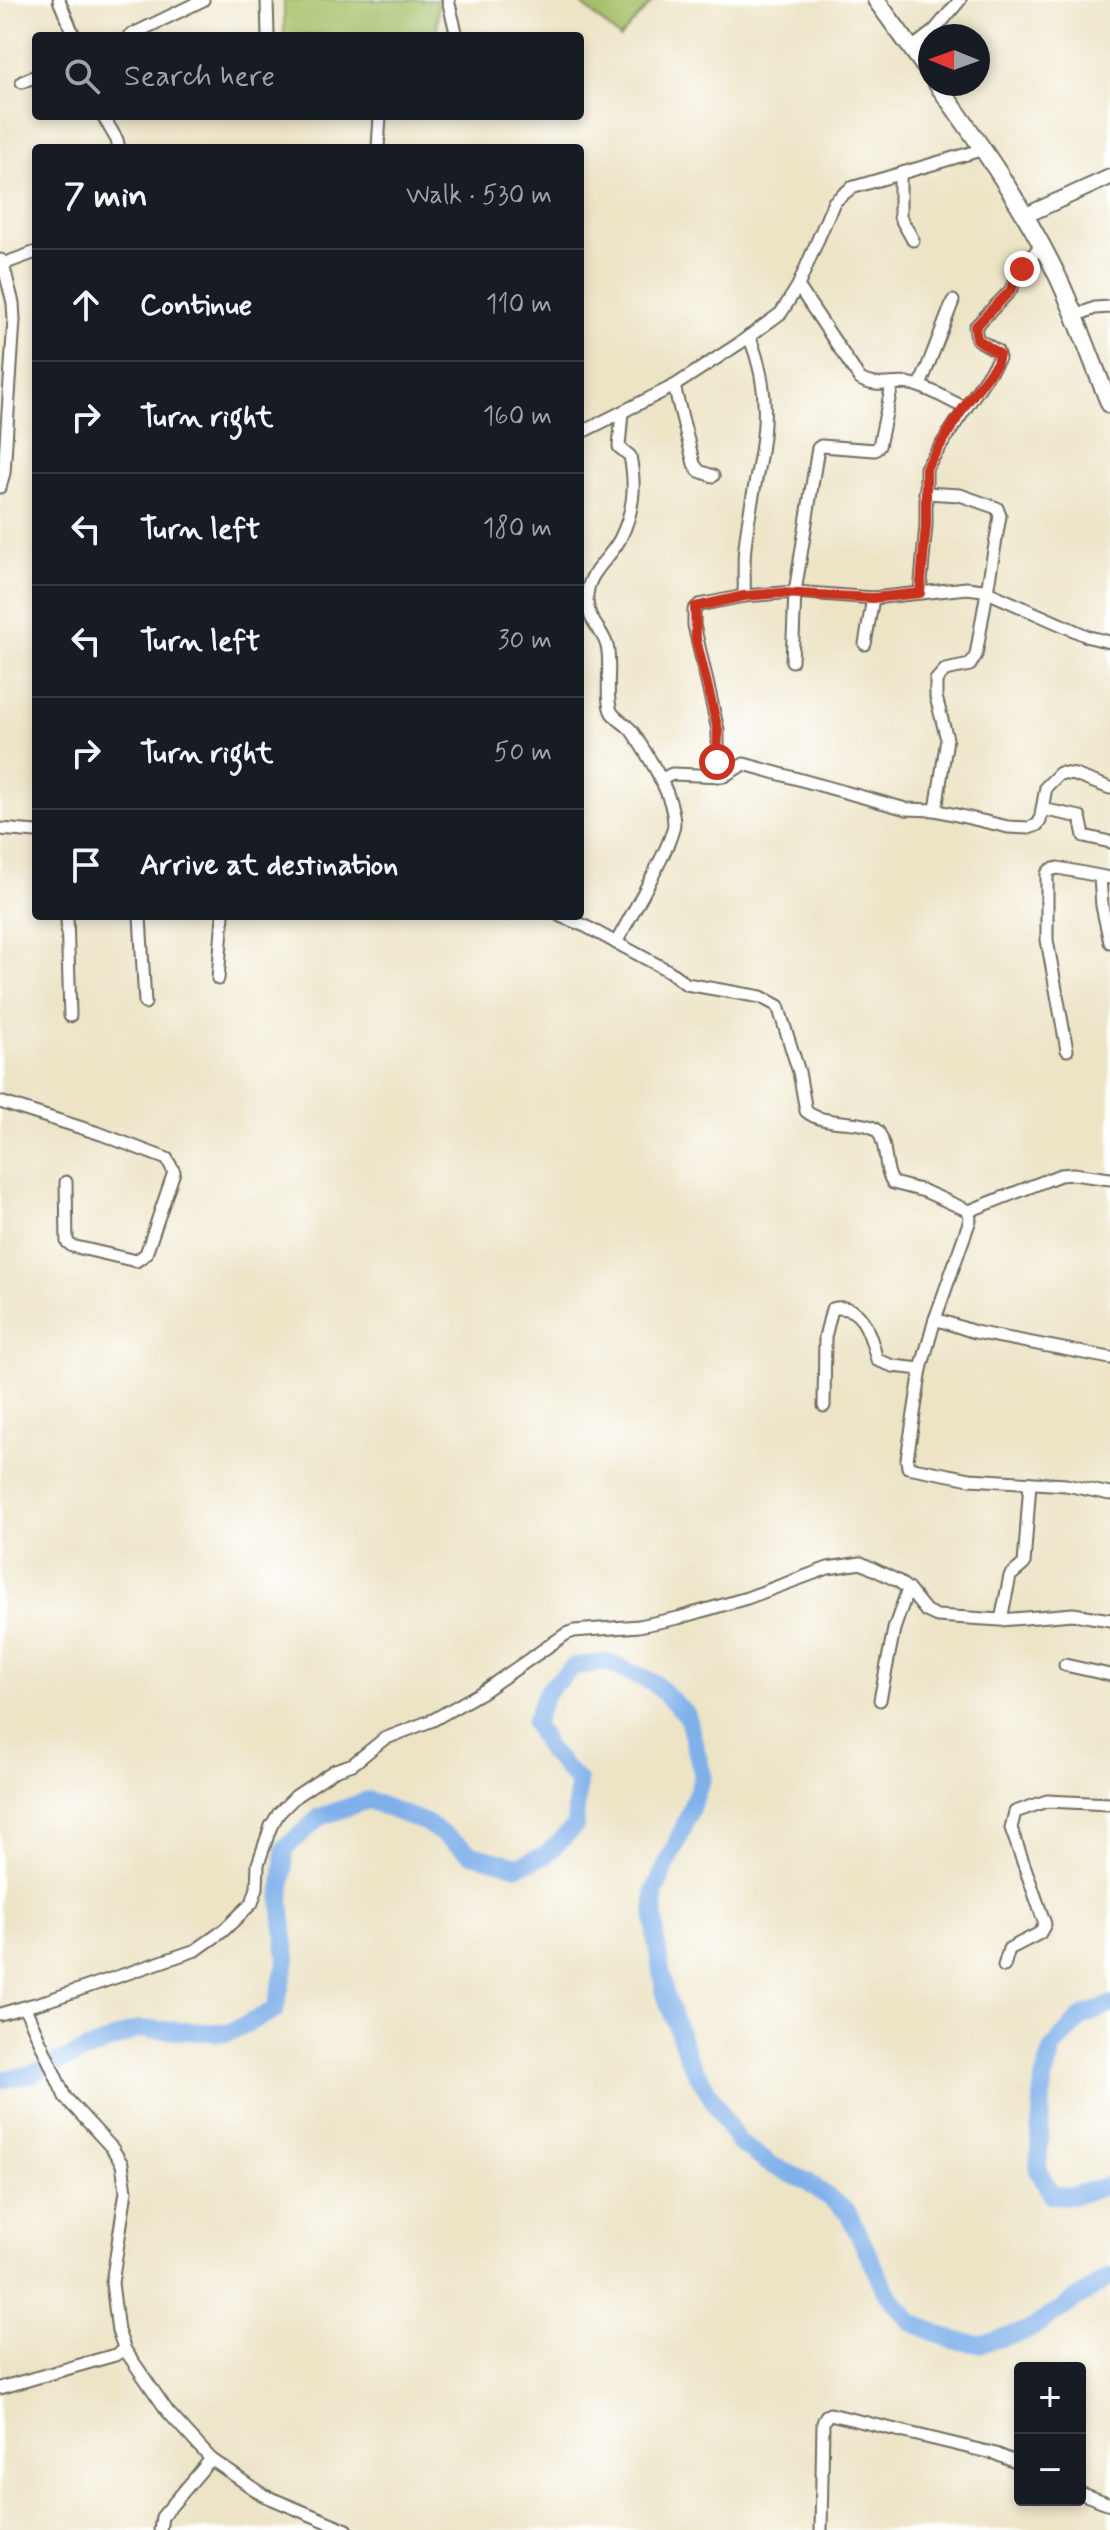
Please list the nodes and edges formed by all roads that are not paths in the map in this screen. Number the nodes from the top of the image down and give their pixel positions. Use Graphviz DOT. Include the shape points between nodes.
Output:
graph roads {
  1 [pos="59,0"];
  2 [pos="203,0"];
  3 [pos="267,0"];
  4 [pos="448,0"];
  5 [pos="876,0"];
  6 [pos="960,0"];
  7 [pos="72,32"];
  8 [pos="137,32"];
  9 [pos="268,32"];
  10 [pos="456,32"];
  11 [pos="912,48"];
  12 [pos="918,57"];
  13 [pos="32,78"];
  14 [pos="22,82"];
  15 [pos="946,96"];
  16 [pos="105,120"];
  17 [pos="380,120"];
  18 [pos="118,144"];
  19 [pos="378,144"];
  20 [pos="984,149"];
  21 [pos="900,174"];
  22 [pos="1110,177"];
  23 [pos="1024,216"];
  24 [pos="913,240"];
  25 [pos="1041,245"];
  26 [pos="32,253"];
  27 [pos="2,261"];
  28 [pos="798,286"];
  29 [pos="4,287"];
  30 [pos="953,301"];
  31 [pos="1110,307"];
  32 [pos="1075,316"];
  33 [pos="749,336"];
  34 [pos="892,385"];
  35 [pos="674,386"];
  36 [pos="920,386"];
  37 [pos="1110,405"];
  38 [pos="964,407"];
  39 [pos="622,412"];
  40 [pos="584,431"];
  41 [pos="2,447"];
  42 [pos="713,476"];
  43 [pos="0,487"];
  44 [pos="925,493"];
  45 [pos="795,592"];
  46 [pos="988,592"];
  47 [pos="920,593"];
  48 [pos="744,596"];
  49 [pos="873,598"];
  50 [pos="1110,642"];
  51 [pos="865,644"];
  52 [pos="792,661"];
  53 [pos="718,776"];
  54 [pos="660,780"];
  55 [pos="1110,788"];
  56 [pos="1042,809"];
  57 [pos="936,810"];
  58 [pos="0,829"];
  59 [pos="32,832"];
  60 [pos="1110,842"];
  61 [pos="1105,877"];
  62 [pos="67,920"];
  63 [pos="140,920"];
  64 [pos="223,920"];
  65 [pos="568,920"];
  66 [pos="1110,942"];
  67 [pos="616,943"];
  68 [pos="218,979"];
  69 [pos="145,1003"];
  70 [pos="70,1016"];
  71 [pos="1067,1050"];
  72 [pos="0,1102"];
  73 [pos="1110,1179"];
  74 [pos="66,1182"];
  75 [pos="969,1211"];
  76 [pos="935,1319"];
  77 [pos="1110,1358"];
  78 [pos="921,1369"];
  79 [pos="824,1406"];
  80 [pos="1030,1483"];
  81 [pos="1110,1494"];
  82 [pos="908,1589"];
  83 [pos="1001,1620"];
  84 [pos="1110,1620"];
  85 [pos="1065,1665"];
  86 [pos="1110,1675"];
  87 [pos="880,1700"];
  88 [pos="1110,1804"];
  89 [pos="1004,1966"];
  90 [pos="25,2008"];
  91 [pos="0,2014"];
  92 [pos="125,2350"];
  93 [pos="0,2388"];
  94 [pos="211,2459"];
  95 [pos="1014,2462"];
  96 [pos="1086,2495"];
  97 [pos="1110,2504"];
  98 [pos="160,2530"];
  99 [pos="347,2530"];
  100 [pos="821,2530"];
  1 -- 7 [label="street"];
  2 -- 8 [label="street"];
  3 -- 9 [label="street"];
  4 -- 10 [label="street"];
  5 -- 11 [label="main road"];
  6 -- 11 [label="street"];
  11 -- 12 [label="main road"];
  13 -- 14 [label="street"];
  15 -- 20 [label="main road"];
  16 -- 18 [label="street"];
  17 -- 19 [label="street"];
  20 -- 21 [label="street"];
  20 -- 23 [label="main road"];
  21 -- 24 [label="street" via="900,217"];
  21 -- 28 [label="street" via="851,188 834,202"];
  22 -- 23 [label="street"];
  23 -- 25 [label="main road"];
  25 -- 32 [label="main road"];
  25 -- 38 [label="street" via="1010,291 975,327 977,339 999,358"];
  26 -- 27 [label="street"];
  27 -- 29 [label="street"];
  28 -- 33 [label="street" via="781,313"];
  28 -- 34 [label="street" via="860,379"];
  29 -- 41 [label="street" via="13,303 14,343"];
  30 -- 36 [label="street"];
  31 -- 32 [label="street"];
  32 -- 37 [label="main road"];
  33 -- 35 [label="street"];
  33 -- 48 [label="street" via="762,372 766,413 745,549"];
  34 -- 36 [label="street"];
  34 -- 45 [label="street" via="875,450 818,448"];
  35 -- 39 [label="street"];
  35 -- 42 [label="street" via="694,464"];
  36 -- 38 [label="street"];
  38 -- 44 [label="street" via="928,462"];
  39 -- 40 [label="street"];
  39 -- 54 [label="street" via="619,447 630,456 635,495 619,540 592,577 587,604 607,645 613,714 632,730"];
  41 -- 43 [label="street"];
  44 -- 46 [label="street" via="960,495 999,511"];
  44 -- 47 [label="street"];
  45 -- 48 [label="street"];
  45 -- 49 [label="street"];
  45 -- 52 [label="street"];
  46 -- 47 [label="street" via="967,588"];
  46 -- 50 [label="street"];
  46 -- 57 [label="street" via="974,661 945,670 936,680 947,739"];
  47 -- 49 [label="street"];
  48 -- 53 [label="street" via="694,610 718,730"];
  49 -- 51 [label="street"];
  53 -- 54 [label="street" via="672,774"];
  53 -- 57 [label="street" via="744,764 900,808"];
  54 -- 67 [label="street" via="674,819 672,835"];
  55 -- 56 [label="street" via="1060,773 1049,783"];
  56 -- 57 [label="street" via="1037,825 1029,828"];
  56 -- 60 [label="street" via="1080,817 1084,836"];
  58 -- 59 [label="street"];
  61 -- 66 [label="street" via="1102,906"];
  61 -- 71 [label="street" via="1058,868 1047,874 1047,940"];
  62 -- 70 [label="street"];
  63 -- 69 [label="street"];
  64 -- 68 [label="street"];
  65 -- 67 [label="street"];
  67 -- 75 [label="street" via="686,984 761,997 778,1006 806,1111 820,1120 872,1127 881,1137 893,1183"];
  72 -- 74 [label="street" via="167,1159 174,1172 146,1254 136,1261 67,1242"];
  73 -- 75 [label="street" via="1060,1175"];
  75 -- 76 [label="street"];
  76 -- 77 [label="street"];
  76 -- 78 [label="street"];
  78 -- 79 [label="street" via="877,1360 861,1318 849,1309 832,1309 825,1337"];
  78 -- 80 [label="street" via="908,1467"];
  80 -- 81 [label="street"];
  80 -- 83 [label="street" via="1024,1564 1010,1576"];
  82 -- 83 [label="street" via="931,1615"];
  82 -- 87 [label="street"];
  82 -- 90 [label="street" via="861,1563 842,1565 678,1618 566,1634 482,1692 433,1720 384,1739 353,1764 296,1796 271,1826 252,1903 196,1950"];
  83 -- 84 [label="street" via="1061,1614"];
  85 -- 86 [label="street"];
  88 -- 89 [label="street" via="1047,1801 1015,1812 1011,1828 1045,1924 1040,1933 1009,1949"];
  90 -- 91 [label="street"];
  90 -- 92 [label="street" via="65,2097 122,2164 126,2191 112,2283"];
  92 -- 93 [label="street"];
  92 -- 94 [label="street" via="168,2412"];
  94 -- 98 [label="street" via="162,2517"];
  94 -- 99 [label="street" via="263,2495"];
  95 -- 100 [label="street" via="830,2414 823,2423"];
  96 -- 97 [label="street"];
}
